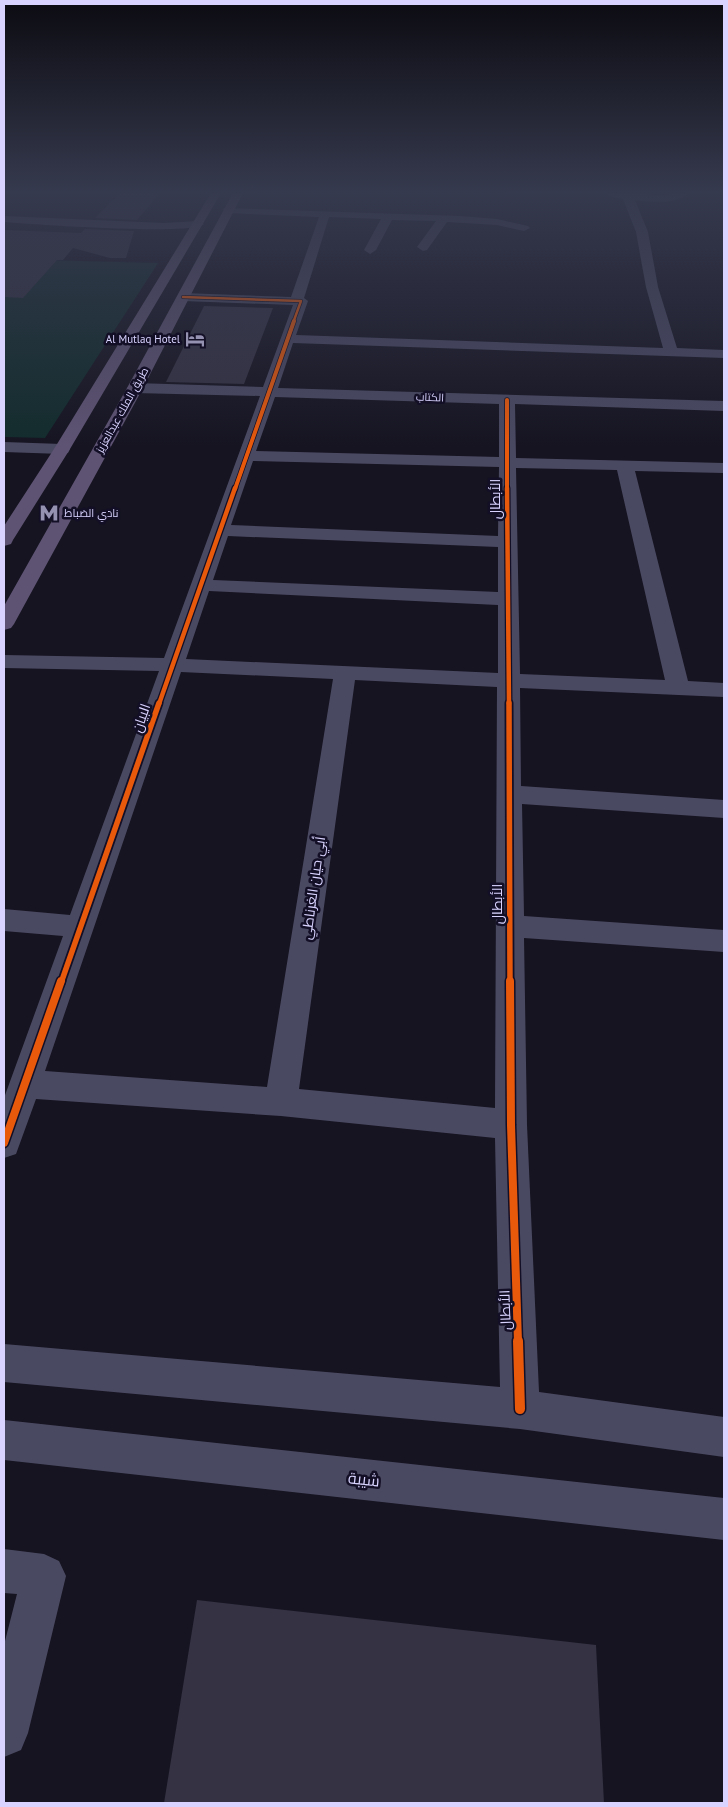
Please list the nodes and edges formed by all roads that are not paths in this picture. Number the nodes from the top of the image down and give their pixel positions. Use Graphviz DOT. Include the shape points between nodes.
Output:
graph roads {
  1 [pos="166,277"];
  2 [pos="194,277"];
  3 [pos="306,277"];
  4 [pos="650,277"];
  5 [pos="183,298"];
  6 [pos="299,301"];
  7 [pos="288,339"];
  8 [pos="670,352"];
  9 [pos="721,358"];
  10 [pos="135,388"];
  11 [pos="269,392"];
  12 [pos="507,400"];
  13 [pos="724,406"];
  14 [pos="4,447"];
  15 [pos="62,449"];
  16 [pos="246,456"];
  17 [pos="507,463"];
  18 [pos="625,466"];
  19 [pos="724,468"];
  20 [pos="220,530"];
  21 [pos="4,540"];
  22 [pos="508,542"];
  23 [pos="201,585"];
  24 [pos="508,599"];
  25 [pos="4,624"];
  26 [pos="4,661"];
  27 [pos="172,665"];
  28 [pos="345,674"];
  29 [pos="508,682"];
  30 [pos="678,688"];
  31 [pos="724,690"];
  32 [pos="509,794"];
  33 [pos="724,810"];
  34 [pos="4,920"];
  35 [pos="510,926"];
  36 [pos="80,927"];
  37 [pos="724,941"];
  38 [pos="25,1084"];
  39 [pos="281,1102"];
  40 [pos="511,1124"];
  41 [pos="4,1143"];
  42 [pos="4,1363"];
  43 [pos="520,1409"];
  44 [pos="724,1436"];
  45 [pos="4,1440"];
  46 [pos="724,1519"];
  47 [pos="4,1571"];
  48 [pos="4,1729"];
  1 -- 15 [label="main road"];
  2 -- 5 [label="main road, طريق الملك عبدالعزيز"];
  3 -- 6 [label="street, البيان"];
  4 -- 8 [label="street"];
  5 -- 6 [label="street"];
  5 -- 10 [label="main road, طريق الملك عبدالعزيز"];
  6 -- 7 [label="street, البيان"];
  7 -- 8 [label="street"];
  7 -- 11 [label="street, البيان"];
  8 -- 9 [label="street"];
  10 -- 11 [label="street, الكتاب"];
  10 -- 25 [label="main road, طريق الملك عبدالعزيز"];
  11 -- 12 [label="street, الكتاب"];
  11 -- 16 [label="street, البيان"];
  12 -- 13 [label="street, الكتاب"];
  12 -- 17 [label="street, الأبطال"];
  14 -- 15 [label="street"];
  15 -- 21 [label="main road"];
  16 -- 17 [label="street"];
  16 -- 20 [label="street, البيان"];
  17 -- 18 [label="street"];
  17 -- 22 [label="street, الأبطال"];
  18 -- 19 [label="street"];
  18 -- 30 [label="street"];
  20 -- 22 [label="street"];
  20 -- 23 [label="street, البيان"];
  22 -- 24 [label="street, الأبطال"];
  23 -- 24 [label="street"];
  23 -- 27 [label="street, البيان"];
  24 -- 29 [label="street, الأبطال"];
  26 -- 27 [label="street"];
  27 -- 28 [label="street"];
  27 -- 36 [label="street, البيان"];
  28 -- 29 [label="street"];
  28 -- 39 [label="street, أبي حيان الغرناطي"];
  29 -- 30 [label="street"];
  29 -- 32 [label="street, الأبطال"];
  30 -- 31 [label="street"];
  32 -- 33 [label="street"];
  32 -- 35 [label="street, الأبطال"];
  34 -- 36 [label="street"];
  35 -- 37 [label="street"];
  35 -- 40 [label="street, الأبطال"];
  36 -- 38 [label="street, البيان"];
  38 -- 39 [label="street"];
  38 -- 41 [label="street, البيان"];
  39 -- 40 [label="street"];
  40 -- 43 [label="street, الأبطال"];
  42 -- 43 [label="street"];
  43 -- 44 [label="street"];
  45 -- 46 [label="street, شيبة"];
  47 -- 48 [label="street" via="44,1576"];
}
